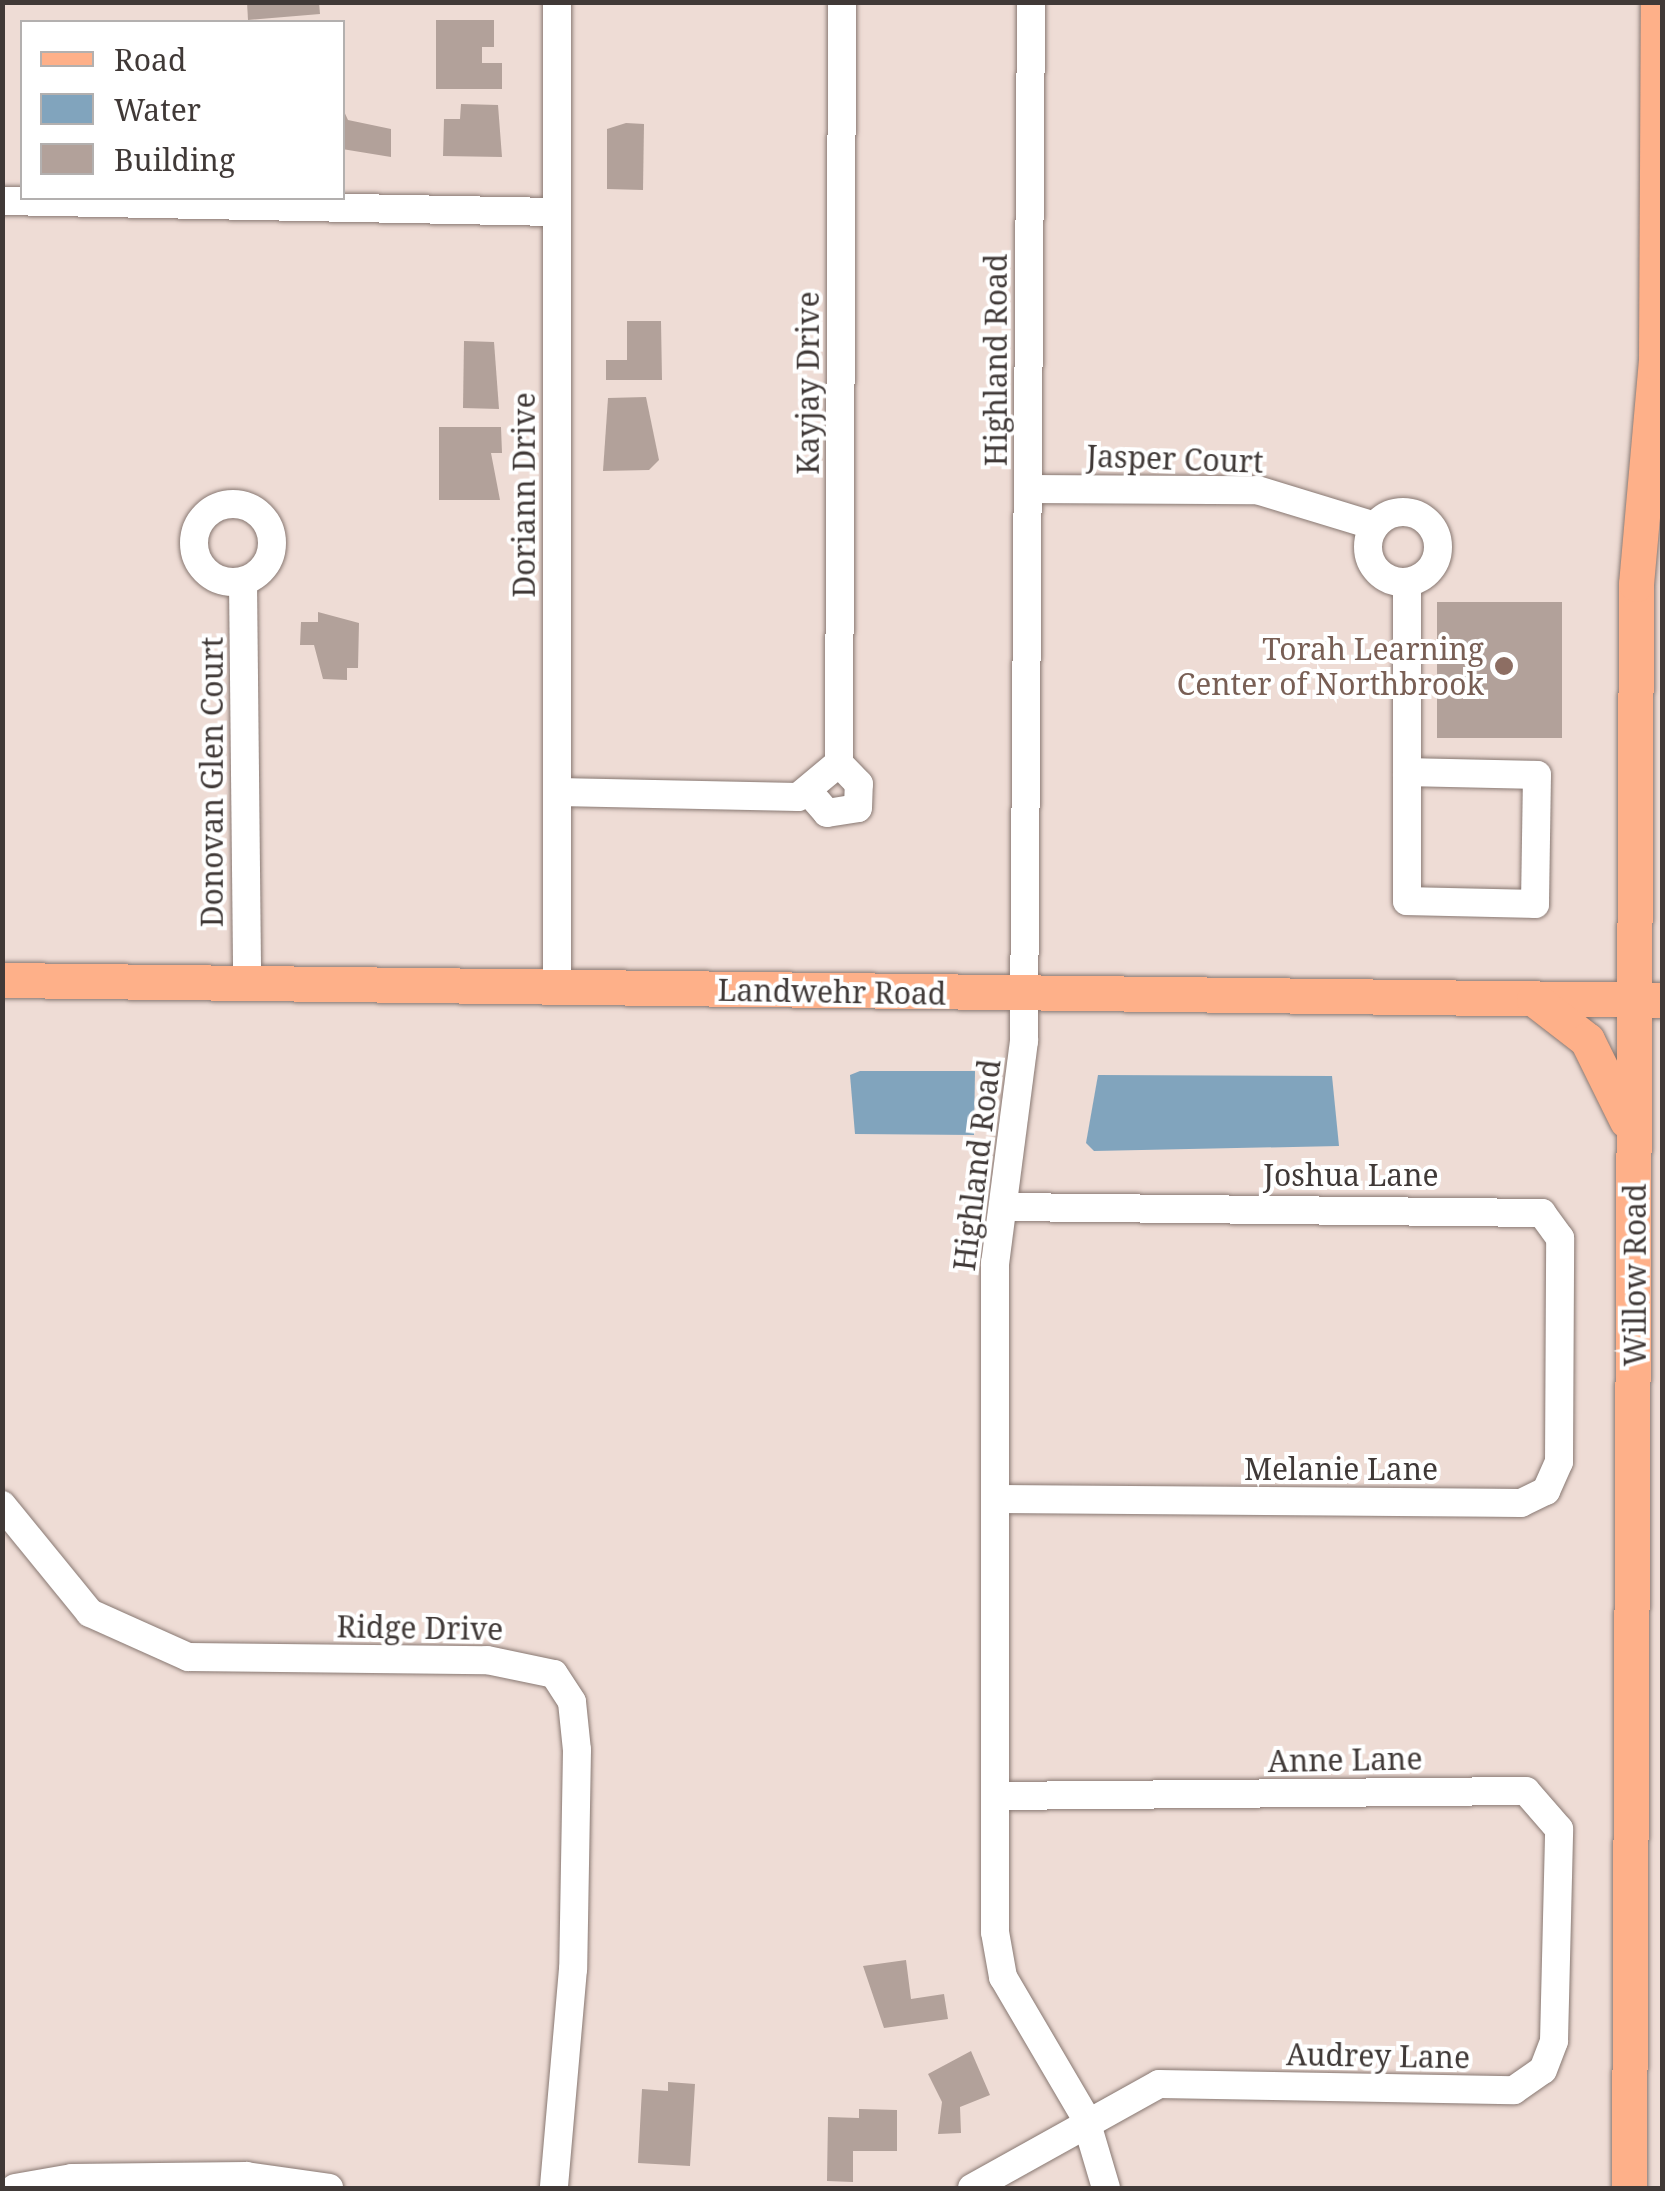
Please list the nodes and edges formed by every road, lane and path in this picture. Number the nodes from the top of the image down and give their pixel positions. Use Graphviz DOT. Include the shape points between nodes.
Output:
graph roads {
  1 [pos="557,2"];
  2 [pos="842,2"];
  3 [pos="1030,2"];
  4 [pos="1658,2"];
  5 [pos="2,201"];
  6 [pos="555,212"];
  7 [pos="1660,219"];
  8 [pos="1656,362"];
  9 [pos="1662,435"];
  10 [pos="1028,489"];
  11 [pos="1376,526"];
  12 [pos="243,582"];
  13 [pos="1407,582"];
  14 [pos="839,763"];
  15 [pos="1406,772"];
  16 [pos="808,791"];
  17 [pos="558,792"];
  18 [pos="2,980"];
  19 [pos="246,982"];
  20 [pos="557,987"];
  21 [pos="1024,996"];
  22 [pos="1534,999"];
  23 [pos="1650,1000"];
  24 [pos="1636,1151"];
  25 [pos="1008,1207"];
  26 [pos="1562,1359"];
  27 [pos="999,1499"];
  28 [pos="2,1506"];
  29 [pos="996,1796"];
  30 [pos="1557,1946"];
  31 [pos="1085,2117"];
  32 [pos="15,2188"];
  33 [pos="329,2188"];
  34 [pos="554,2188"];
  35 [pos="972,2188"];
  36 [pos="1106,2188"];
  37 [pos="1629,2188"];
  1 -- 6 [label="street, Doriann Drive"];
  2 -- 14 [label="street, Kayjay Drive"];
  3 -- 10 [label="street, Highland Road"];
  4 -- 7 [label="main road, Willow Road"];
  5 -- 6 [label="street"];
  6 -- 17 [label="street, Doriann Drive"];
  7 -- 8 [label="main road, Willow Road"];
  8 -- 9 [label="main road, Willow Road"];
  8 -- 23 [label="main road, Willow Road" via="1636,584"];
  10 -- 11 [label="street, Jasper Court" via="1258,490"];
  10 -- 21 [label="street, Highland Road"];
  11 -- 13 [label="street" via="1373,564"];
  11 -- 13 [label="street, Jasper Court" via="1405,512 1434,530 1434,563"];
  12 -- 19 [label="street, Donovan Glen Court"];
  13 -- 15 [label="street"];
  14 -- 16 [label="street"];
  14 -- 16 [label="street, Kayjay Drive" via="858,784 858,808 827,813"];
  15 -- 15 [label="street" via="1407,901 1535,904 1537,775"];
  16 -- 17 [label="street, Kayjay Drive"];
  17 -- 20 [label="street, Doriann Drive"];
  18 -- 19 [label="main road, Landwehr Road"];
  19 -- 20 [label="main road, Landwehr Road"];
  20 -- 21 [label="main road, Landwehr Road"];
  21 -- 22 [label="main road, Landwehr Road"];
  21 -- 25 [label="street, Highland Road"];
  22 -- 23 [label="main road, Landwehr Road"];
  22 -- 24 [label="main road" via="1587,1040 1610,1073"];
  23 -- 24 [label="main road, Willow Road"];
  24 -- 37 [label="main road, Willow Road"];
  25 -- 26 [label="street, Joshua Lane" via="1542,1213 1560,1238"];
  25 -- 27 [label="street, Highland Road" via="995,1262"];
  26 -- 27 [label="street, Melanie Lane" via="1559,1462 1546,1491 1521,1503"];
  27 -- 29 [label="street, Highland Road"];
  28 -- 34 [label="street, Ridge Drive" via="90,1613 188,1657 488,1660 554,1674 572,1702 577,1750 573,1969"];
  29 -- 30 [label="street, Anne Lane" via="1526,1791 1559,1829"];
  29 -- 31 [label="street, Highland Road" via="1003,1978"];
  30 -- 31 [label="street, Audrey Lane" via="1554,2041 1543,2070 1514,2090 1159,2084"];
  31 -- 35 [label="street, Audrey Lane"];
  31 -- 36 [label="street, Highland Road"];
  32 -- 33 [label="street" via="230,2176"];
}
